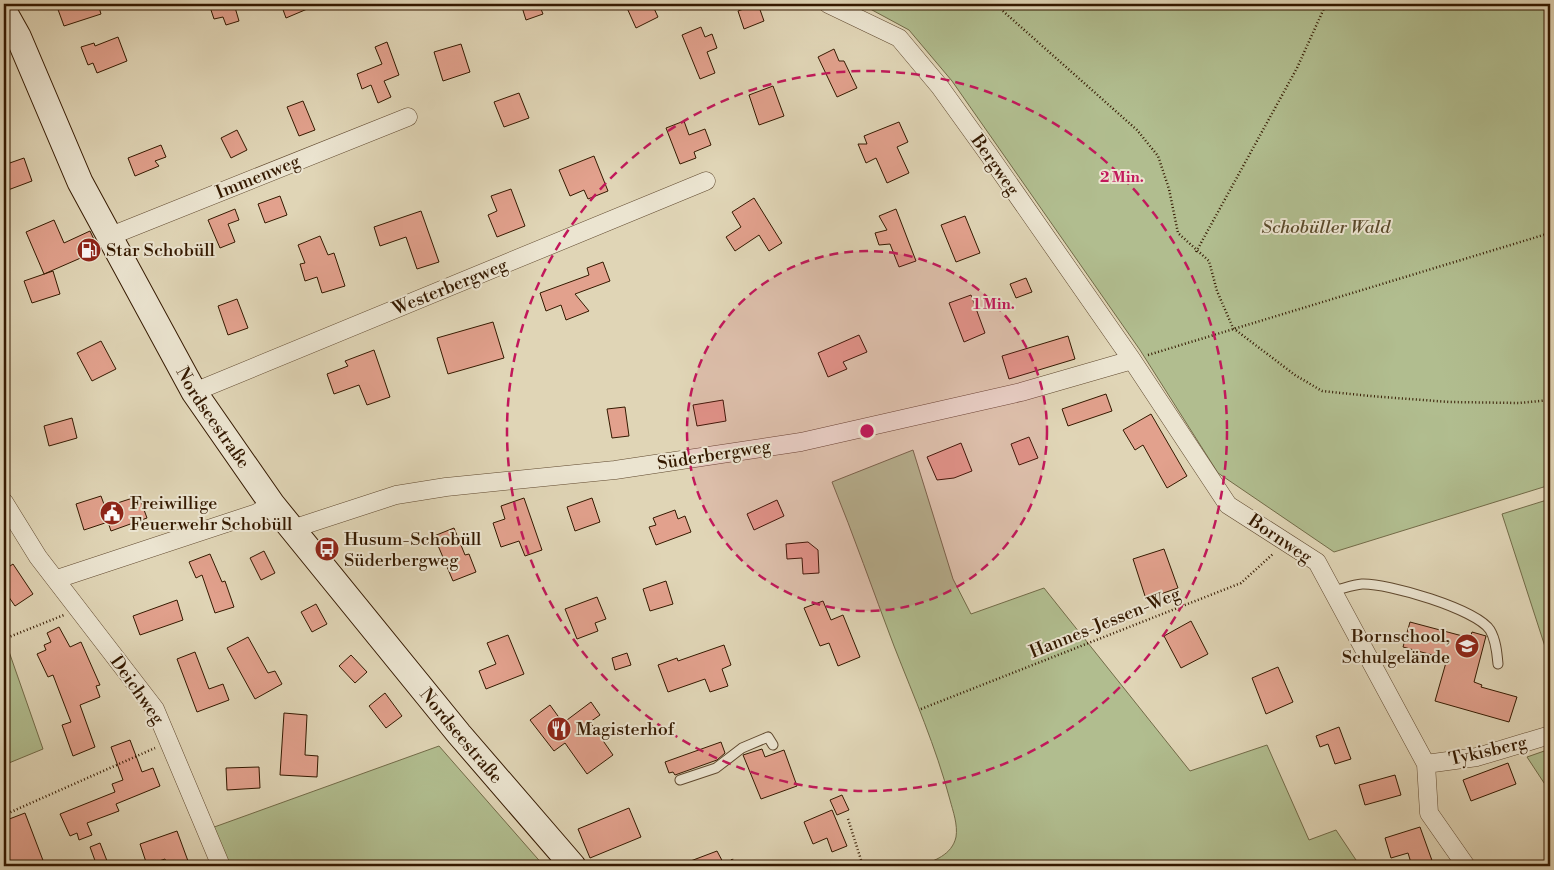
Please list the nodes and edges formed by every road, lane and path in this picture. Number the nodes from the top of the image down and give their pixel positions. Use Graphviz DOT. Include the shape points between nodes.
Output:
graph roads {
  1 [pos="828,4"];
  2 [pos="995,4"];
  3 [pos="1326,4"];
  4 [pos="4,11"];
  5 [pos="408,117"];
  6 [pos="706,181"];
  7 [pos="1550,233"];
  8 [pos="108,237"];
  9 [pos="1196,252"];
  10 [pos="1233,328"];
  11 [pos="1132,360"];
  12 [pos="194,392"];
  13 [pos="1550,400"];
  14 [pos="4,502"];
  15 [pos="272,504"];
  16 [pos="292,529"];
  17 [pos="1282,539"];
  18 [pos="57,579"];
  19 [pos="1332,591"];
  20 [pos="77,610"];
  21 [pos="4,639"];
  22 [pos="1498,664"];
  23 [pos="921,710"];
  24 [pos="1550,735"];
  25 [pos="170,741"];
  26 [pos="772,745"];
  27 [pos="1426,764"];
  28 [pos="680,780"];
  29 [pos="4,815"];
  30 [pos="848,818"];
  31 [pos="732,859"];
  32 [pos="221,866"];
  33 [pos="573,866"];
  34 [pos="734,866"];
  35 [pos="863,866"];
  36 [pos="1466,866"];
  1 -- 11 [label="street, Bergweg" via="899,38 940,87"];
  2 -- 9 [label="path" via="1137,130 1158,156 1178,233"];
  3 -- 9 [label="path" via="1297,68"];
  4 -- 8 [label="main road, Nordseestraße"];
  5 -- 8 [label="street, Immenweg"];
  6 -- 12 [label="street, Westerbergweg"];
  7 -- 10 [label="path"];
  8 -- 12 [label="main road, Nordseestraße"];
  9 -- 10 [label="path" via="1209,261"];
  10 -- 11 [label="path"];
  10 -- 13 [label="path" via="1295,375 1322,391 1449,402"];
  11 -- 16 [label="street, Süderbergweg" via="1021,392 801,442 615,470 396,495"];
  11 -- 17 [label="street, Bornweg" via="1228,506"];
  12 -- 15 [label="main road, Nordseestraße"];
  14 -- 18 [label="street, Deichweg" via="38,557"];
  15 -- 16 [label="main road, Nordseestraße"];
  15 -- 18 [label="street" via="256,513"];
  16 -- 33 [label="main road, Nordseestraße" via="459,734"];
  17 -- 19 [label="street, Bornweg" via="1317,562"];
  17 -- 23 [label="path, Hannes-Jessen-Weg" via="1275,552 1241,583"];
  18 -- 20 [label="street, Deichweg"];
  19 -- 22 [label="lane" via="1364,584 1387,587 1461,611 1491,631"];
  19 -- 27 [label="street, Bornweg"];
  20 -- 21 [label="path"];
  20 -- 25 [label="street, Deichweg" via="156,710"];
  24 -- 27 [label="street, Tykisberg" via="1477,757"];
  25 -- 29 [label="path"];
  25 -- 32 [label="street, Deichweg"];
  26 -- 28 [label="lane" via="768,737 742,748 716,768"];
  27 -- 36 [label="street, Bornweg" via="1429,813"];
  30 -- 35 [label="path"];
  31 -- 34 [label="path"];
}
